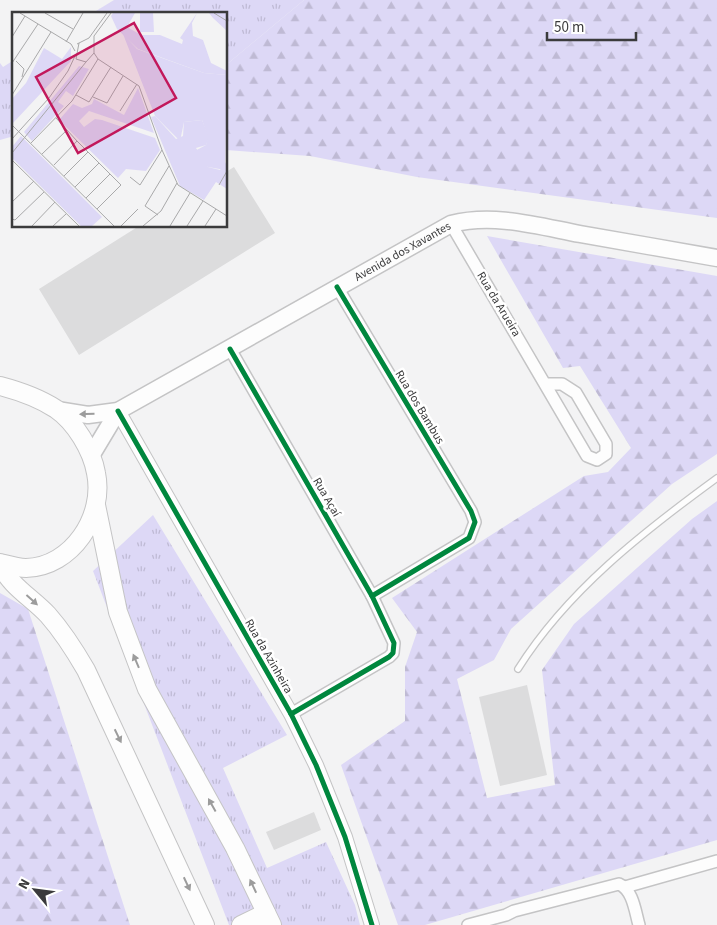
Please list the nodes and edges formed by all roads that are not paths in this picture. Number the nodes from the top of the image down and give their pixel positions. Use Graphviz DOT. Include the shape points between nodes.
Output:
graph roads {
  1 [pos="451,224"];
  2 [pos="717,258"];
  3 [pos="338,288"];
  4 [pos="230,348"];
  5 [pos="547,384"];
  6 [pos="0,386"];
  7 [pos="57,410"];
  8 [pos="118,410"];
  9 [pos="90,456"];
  10 [pos="717,478"];
  11 [pos="96,504"];
  12 [pos="0,564"];
  13 [pos="372,596"];
  14 [pos="518,669"];
  15 [pos="291,714"];
  16 [pos="717,861"];
  17 [pos="622,886"];
  18 [pos="269,919"];
  19 [pos="506,920"];
  20 [pos="205,925"];
  21 [pos="241,925"];
  22 [pos="372,925"];
  23 [pos="468,925"];
  24 [pos="639,925"];
  1 -- 2 [label="main road, Avenida dos Xavantes" via="483,218"];
  1 -- 3 [label="main road, Avenida dos Xavantes"];
  1 -- 5 [label="street, Rua da Arueira"];
  3 -- 4 [label="main road, Avenida dos Xavantes"];
  3 -- 13 [label="street, Rua dos Bambus" via="475,522 469,538"];
  4 -- 8 [label="main road, Avenida dos Xavantes"];
  4 -- 13 [label="street, Rua Açaí"];
  5 -- 5 [label="street, Rua da Arueira" via="562,384 576,393 608,449 601,458 597,460 587,456"];
  6 -- 7 [label="main road" via="20,391"];
  8 -- 7 [label="main road, Avenida dos Xavantes, one-way" via="88,415"];
  7 -- 9 [label="main road" via="82,439"];
  8 -- 9 [label="main road, Avenida dos Xavantes"];
  8 -- 15 [label="street, Rua da Azinheira"];
  9 -- 11 [label="main road" via="96,473"];
  10 -- 14 [label="lane" via="603,569 554,618"];
  11 -- 12 [label="main road" via="86,530 60,559 26,568"];
  18 -- 11 [label="main road, one-way" via="235,848 156,706 134,656 118,612"];
  12 -- 20 [label="main road, one-way" via="13,584 57,626 86,670"];
  13 -- 15 [label="street, Rua Açaí" via="394,643 393,653"];
  15 -- 22 [label="street, Rua da Azinheira" via="316,765 345,838"];
  16 -- 17 [label="street"];
  17 -- 19 [label="street" via="514,911"];
  17 -- 24 [label="street" via="630,894"];
  18 -- 21 [label="main road"];
  19 -- 23 [label="street"];
}
